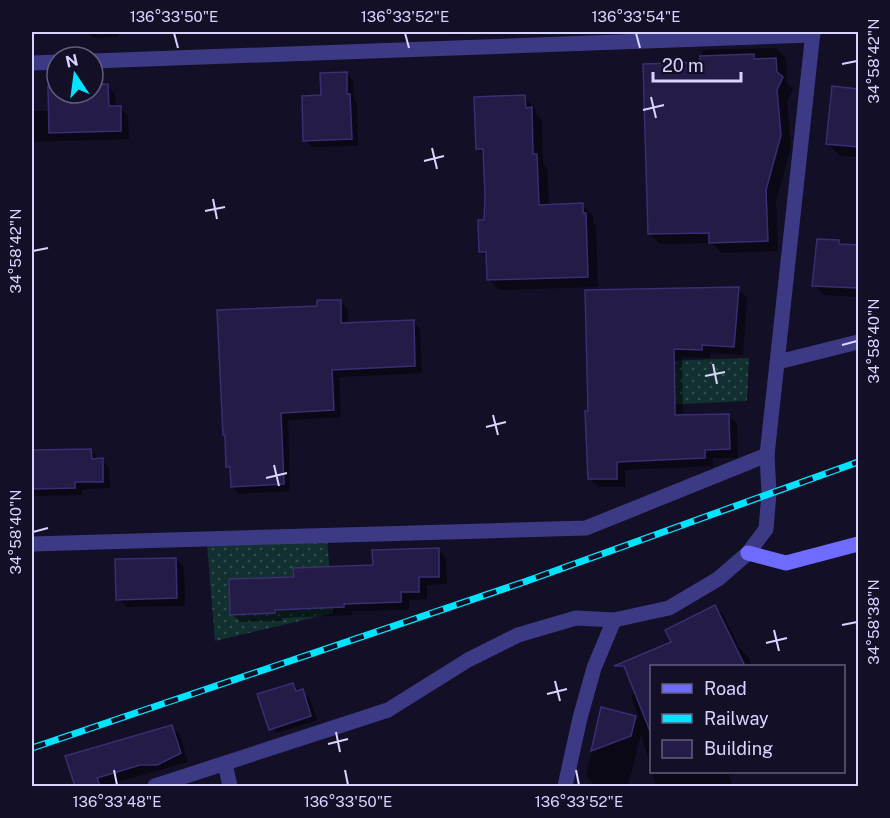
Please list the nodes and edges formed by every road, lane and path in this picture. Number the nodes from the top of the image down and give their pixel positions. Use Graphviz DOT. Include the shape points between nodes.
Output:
graph roads {
  1 [pos="813,33"];
  2 [pos="105,61"];
  3 [pos="858,342"];
  4 [pos="778,362"];
  5 [pos="767,455"];
  6 [pos="32,544"];
  7 [pos="858,544"];
  8 [pos="748,553"];
  9 [pos="614,620"];
  10 [pos="225,764"];
  11 [pos="155,786"];
  12 [pos="230,786"];
  13 [pos="565,786"];
  1 -- 2 [label="street"];
  1 -- 4 [label="street"];
  3 -- 4 [label="street"];
  4 -- 5 [label="street"];
  5 -- 6 [label="street" via="586,528"];
  5 -- 8 [label="street" via="766,530"];
  7 -- 8 [label="street" via="786,563"];
  8 -- 9 [label="street" via="718,579 669,608"];
  9 -- 10 [label="street" via="576,618 518,635 468,660 388,710"];
  9 -- 13 [label="street" via="594,668"];
  10 -- 11 [label="street"];
  10 -- 12 [label="street"];
}
